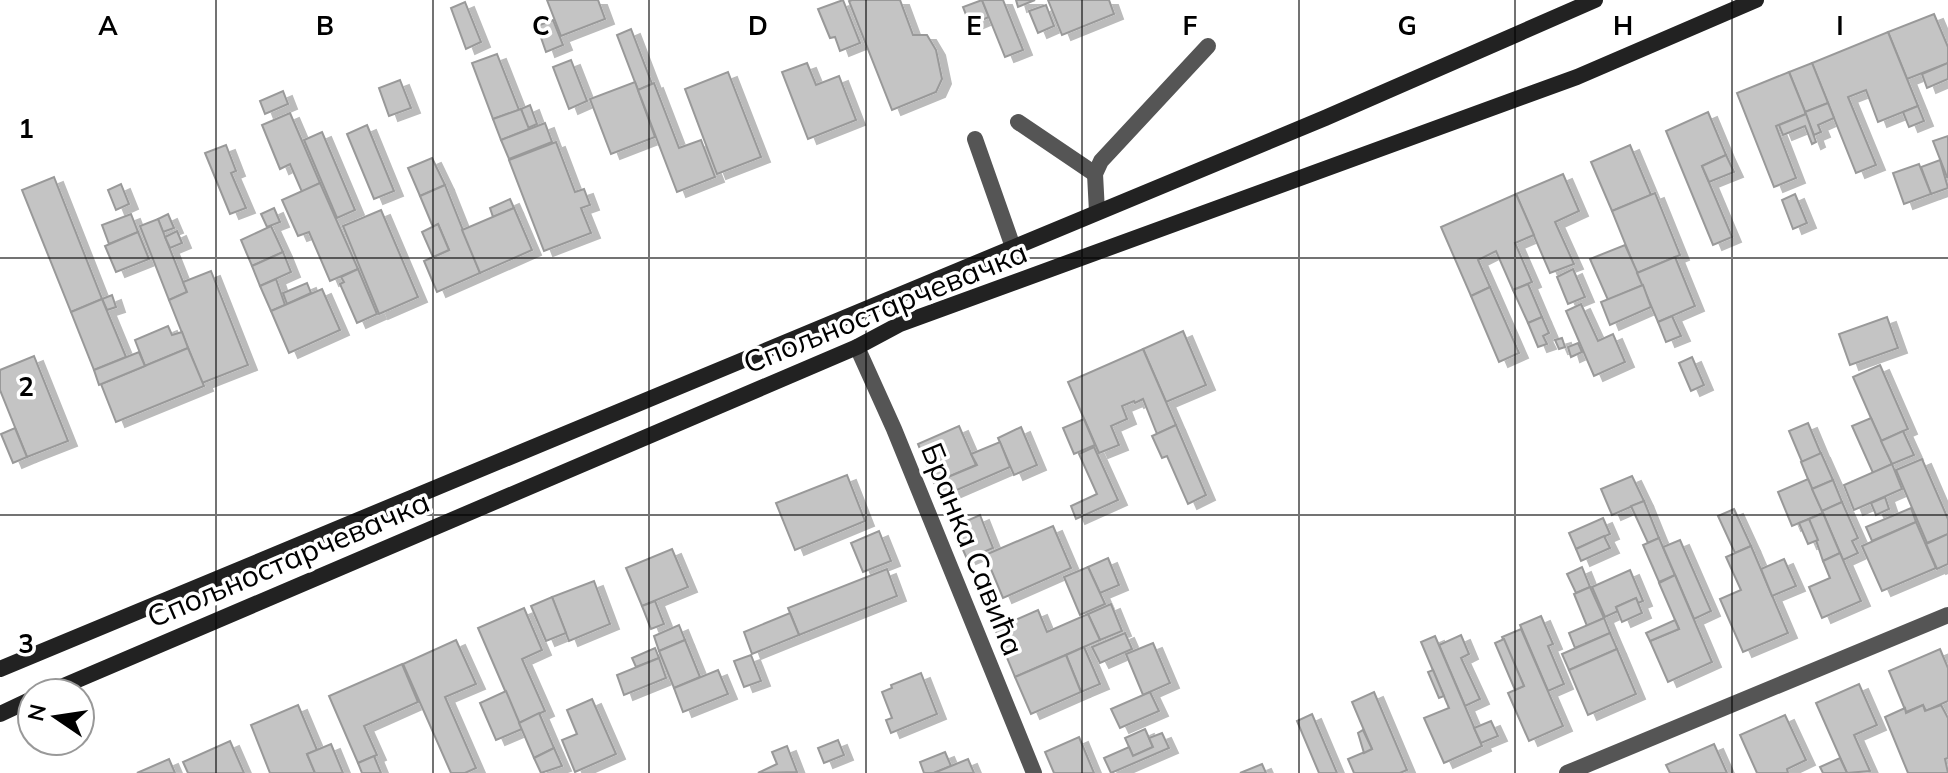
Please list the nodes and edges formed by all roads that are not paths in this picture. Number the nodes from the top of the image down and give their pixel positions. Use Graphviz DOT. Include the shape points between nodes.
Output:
graph roads {
  1 [pos="1595,0"];
  2 [pos="1756,0"];
  3 [pos="1208,46"];
  4 [pos="1018,122"];
  5 [pos="975,139"];
  6 [pos="1095,174"];
  7 [pos="1097,212"];
  8 [pos="1013,247"];
  9 [pos="857,347"];
  10 [pos="1948,615"];
  11 [pos="0,669"];
  12 [pos="84,677"];
  13 [pos="1034,773"];
  14 [pos="1567,773"];
  1 -- 7 [label="street, Спољностарчевачка"];
  2 -- 9 [label="street, Спољностарчевачка" via="1577,77 900,324"];
  3 -- 6 [label="street" via="1101,161"];
  4 -- 6 [label="street"];
  5 -- 8 [label="street"];
  6 -- 7 [label="street"];
  7 -- 8 [label="street, Спољностарчевачка"];
  8 -- 11 [label="street, Спољностарчевачка"];
  9 -- 12 [label="street, Спољностарчевачка"];
  9 -- 13 [label="street, Бранка Савића"];
  10 -- 14 [label="street"];
}
